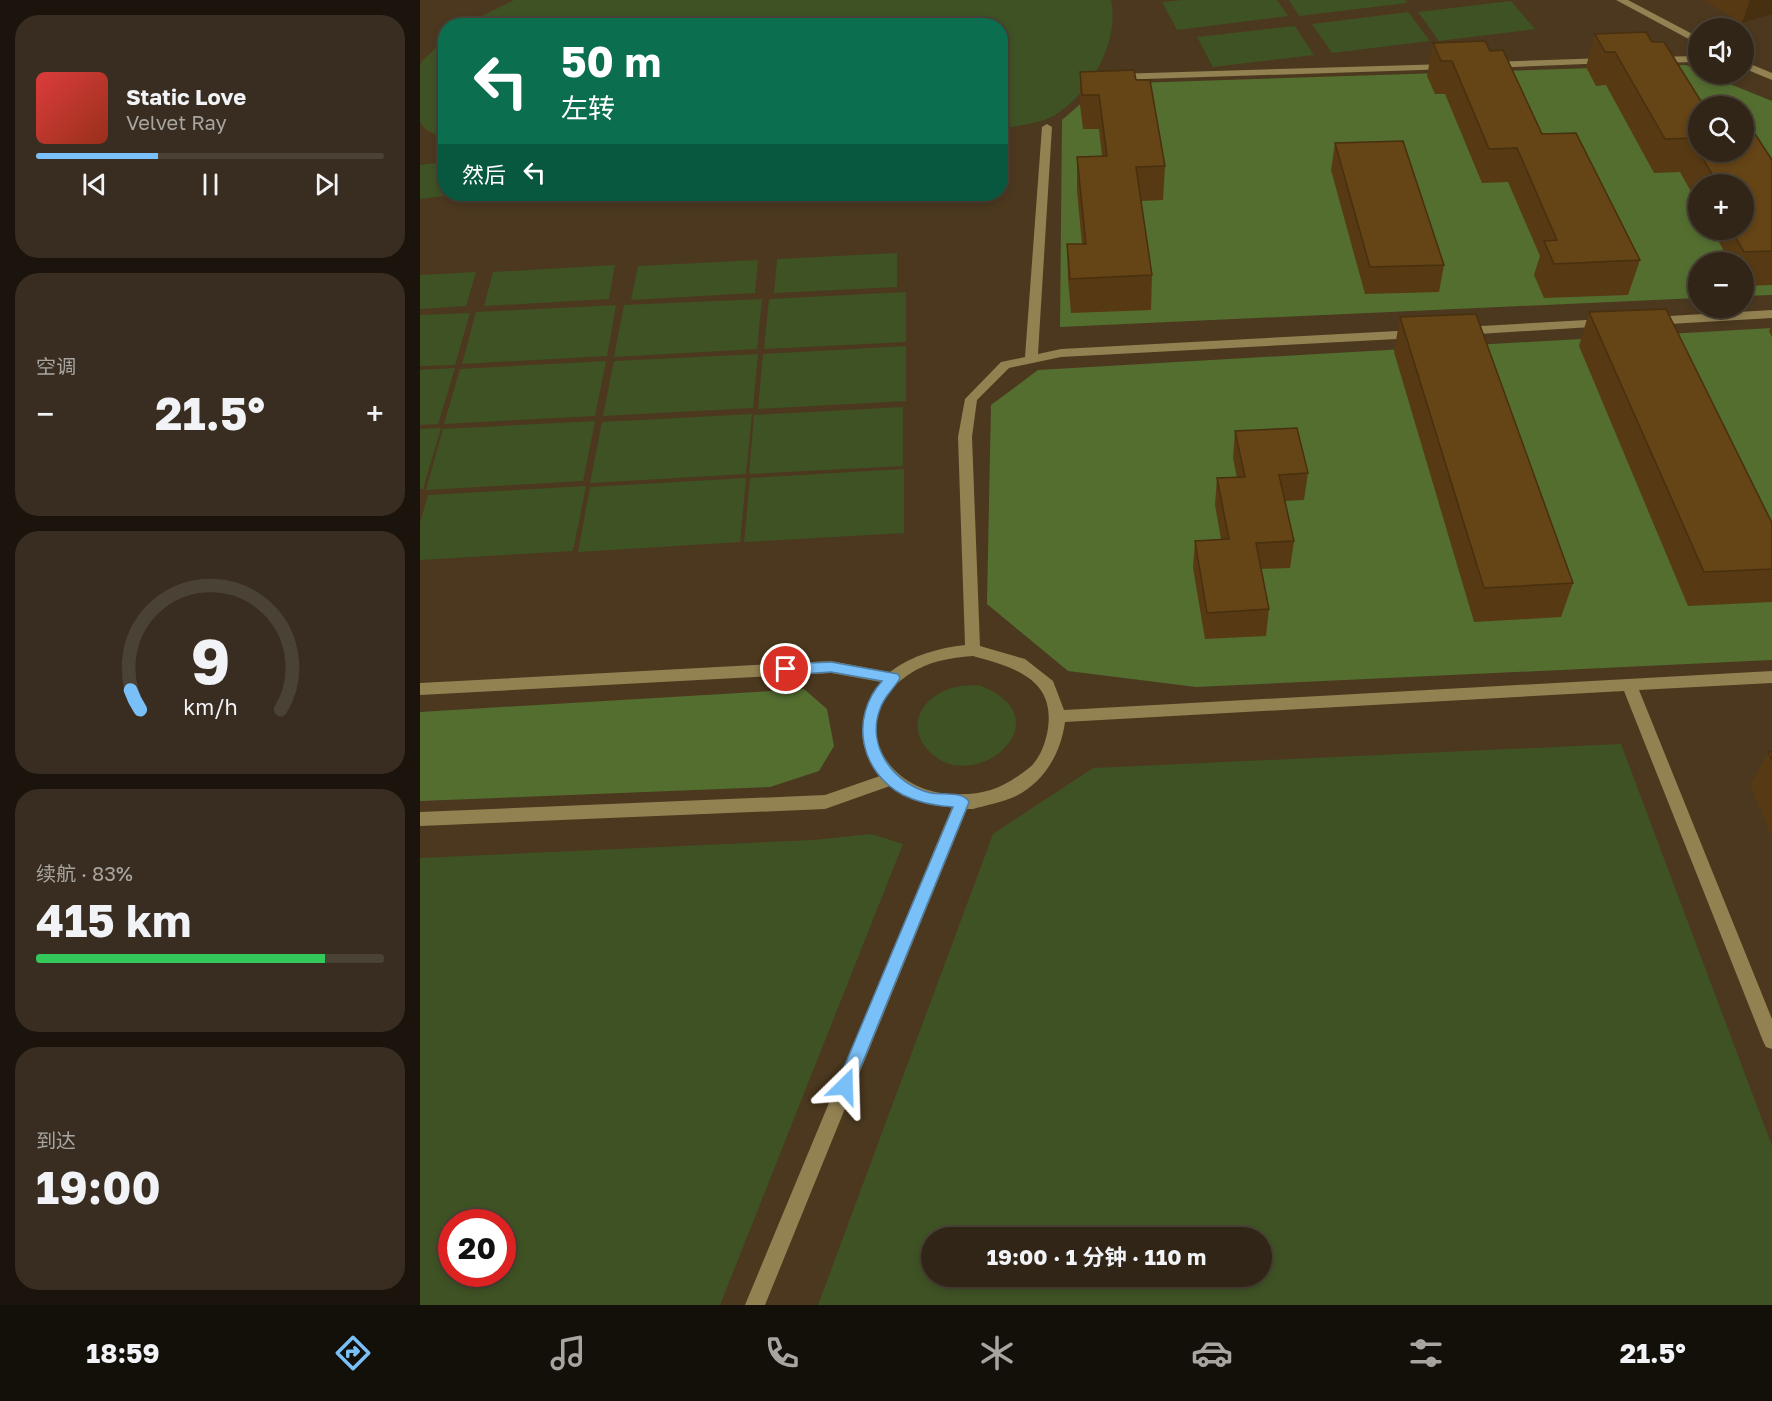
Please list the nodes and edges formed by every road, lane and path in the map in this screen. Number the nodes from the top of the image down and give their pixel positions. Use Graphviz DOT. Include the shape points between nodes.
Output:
graph roads {
  1 [pos="1621,0"];
  2 [pos="1688,36"];
  3 [pos="1688,58"];
  4 [pos="1638,60"];
  5 [pos="1614,61"];
  6 [pos="1483,65"];
  7 [pos="1459,66"];
  8 [pos="1754,69"];
  9 [pos="1112,77"];
  10 [pos="1772,77"];
  11 [pos="1047,127"];
  12 [pos="1772,314"];
  13 [pos="1642,321"];
  14 [pos="1618,323"];
  15 [pos="1452,332"];
  16 [pos="1428,333"];
  17 [pos="1031,359"];
  18 [pos="973,650"];
  19 [pos="1772,677"];
  20 [pos="893,678"];
  21 [pos="1629,685"];
  22 [pos="420,689"];
  23 [pos="1059,716"];
  24 [pos="891,779"];
  25 [pos="962,802"];
  26 [pos="420,819"];
  27 [pos="1772,1041"];
  28 [pos="755,1305"];
  1 -- 2 [label="lane"];
  3 -- 4 [label="lane"];
  5 -- 6 [label="lane"];
  7 -- 9 [label="lane"];
  8 -- 10 [label="lane"];
  11 -- 17 [label="lane"];
  12 -- 13 [label="lane"];
  14 -- 15 [label="lane"];
  16 -- 17 [label="lane" via="1061,353"];
  17 -- 18 [label="lane" via="1005,365 971,399 964,437"];
  18 -- 20 [label="lane" via="930,657"];
  18 -- 23 [label="lane" via="994,652 1032,669 1045,682"];
  19 -- 21 [label="lane"];
  20 -- 22 [label="lane" via="831,667"];
  20 -- 24 [label="lane" via="880,693 868,728 878,764"];
  21 -- 23 [label="lane"];
  21 -- 27 [label="lane"];
  23 -- 25 [label="lane" via="1052,753 1039,770 1002,795"];
  24 -- 25 [label="lane" via="930,799"];
  24 -- 26 [label="lane" via="825,802"];
  25 -- 28 [label="lane"];
}
